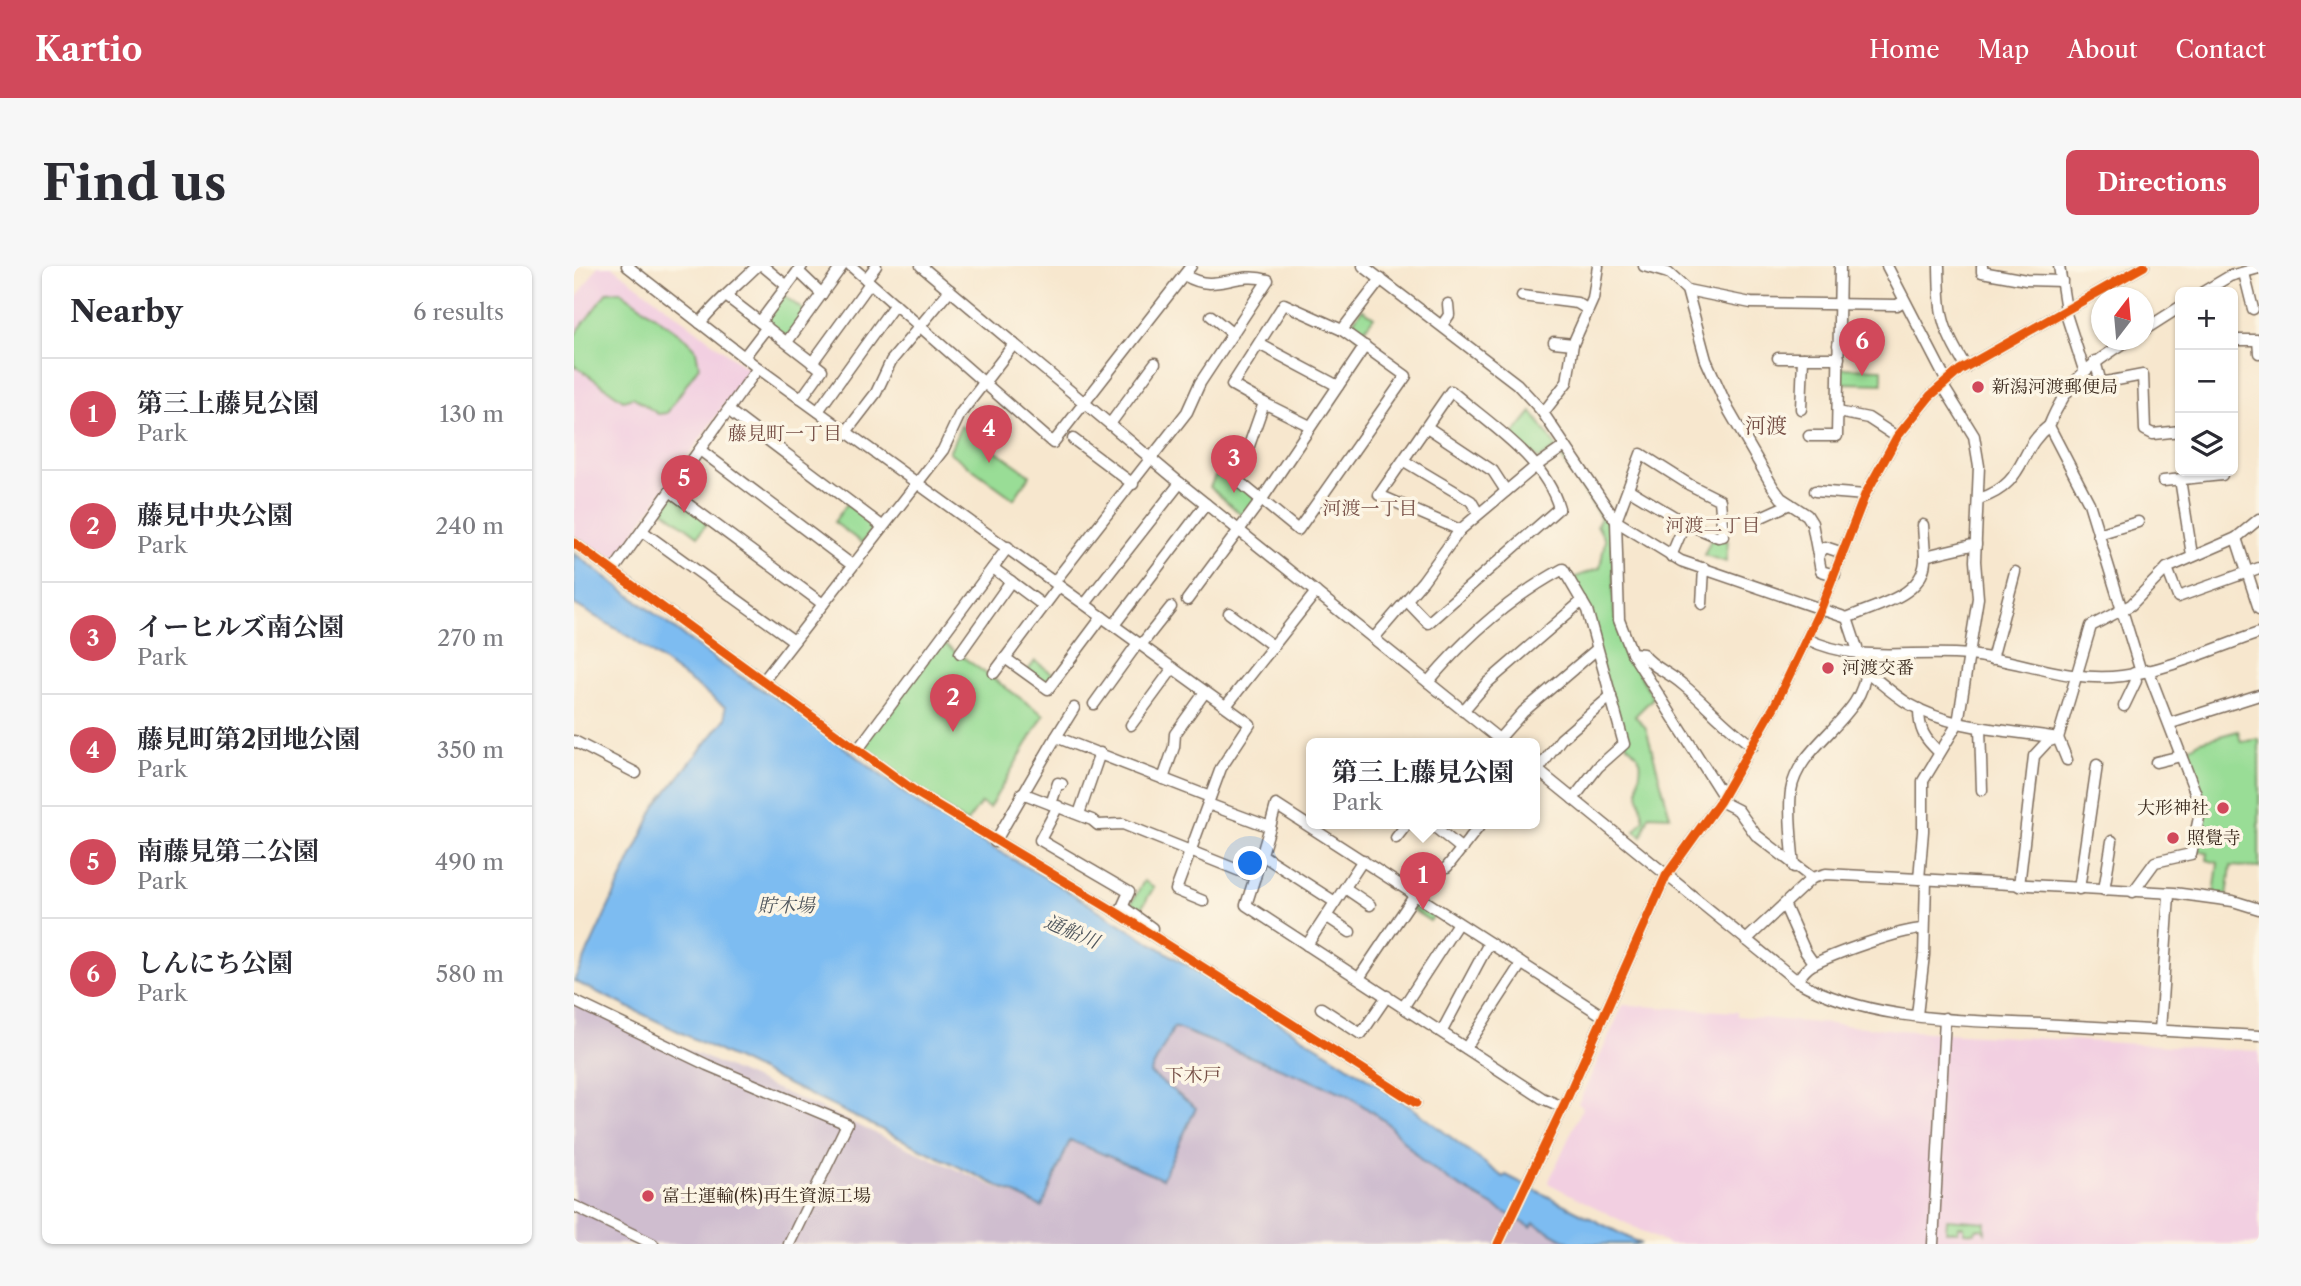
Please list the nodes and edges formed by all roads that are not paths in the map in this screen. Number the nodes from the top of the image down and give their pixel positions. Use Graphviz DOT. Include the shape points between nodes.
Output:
graph roads {
  1 [pos="626,266"];
  2 [pos="757,266"];
  3 [pos="763,266"];
  4 [pos="842,266"];
  5 [pos="851,266"];
  6 [pos="876,266"];
  7 [pos="921,266"];
  8 [pos="1363,266"];
  9 [pos="1598,266"];
  10 [pos="1644,266"];
  11 [pos="1840,266"];
  12 [pos="1887,266"];
  13 [pos="1939,266"];
  14 [pos="1982,266"];
  15 [pos="2059,266"];
  16 [pos="2144,266"];
  17 [pos="2259,268"];
  18 [pos="800,269"];
  19 [pos="1668,269"];
  20 [pos="1189,271"];
  21 [pos="2230,271"];
  22 [pos="2244,273"];
  23 [pos="1381,279"];
  24 [pos="1268,280"];
  25 [pos="868,281"];
  26 [pos="2062,281"];
  27 [pos="1281,283"];
  28 [pos="787,286"];
  29 [pos="2209,287"];
  30 [pos="950,290"];
  31 [pos="1687,290"];
  32 [pos="822,294"];
  33 [pos="726,296"];
  34 [pos="1522,296"];
  35 [pos="1904,301"];
  36 [pos="895,304"];
  37 [pos="1448,304"];
  38 [pos="1839,305"];
  39 [pos="1587,309"];
  40 [pos="2253,309"];
  41 [pos="2175,310"];
  42 [pos="2066,311"];
  43 [pos="1211,316"];
  44 [pos="700,323"];
  45 [pos="764,324"];
  46 [pos="2154,324"];
  47 [pos="1442,325"];
  48 [pos="920,328"];
  49 [pos="1342,330"];
  50 [pos="1233,334"];
  51 [pos="2238,340"];
  52 [pos="787,342"];
  53 [pos="1554,342"];
  54 [pos="1014,344"];
  55 [pos="1259,344"];
  56 [pos="1573,344"];
  57 [pos="1838,345"];
  58 [pos="1863,345"];
  59 [pos="1365,346"];
  60 [pos="2113,350"];
  61 [pos="2259,353"];
  62 [pos="744,356"];
  63 [pos="1778,358"];
  64 [pos="1803,358"];
  65 [pos="1839,358"];
  66 [pos="2095,361"];
  67 [pos="812,363"];
  68 [pos="1156,363"];
  69 [pos="1966,367"];
  70 [pos="758,368"];
  71 [pos="2084,370"];
  72 [pos="1945,384"];
  73 [pos="984,386"];
  74 [pos="1338,386"];
  75 [pos="801,399"];
  76 [pos="1264,403"];
  77 [pos="1086,404"];
  78 [pos="1801,409"];
  79 [pos="728,410"];
  80 [pos="1541,410"];
  81 [pos="818,411"];
  82 [pos="1838,412"];
  83 [pos="1110,424"];
  84 [pos="1310,426"];
  85 [pos="2049,426"];
  86 [pos="1427,427"];
  87 [pos="846,432"];
  88 [pos="2175,432"];
  89 [pos="1809,436"];
  90 [pos="1898,437"];
  91 [pos="1073,439"];
  92 [pos="1565,446"];
  93 [pos="699,450"];
  94 [pos="1152,459"];
  95 [pos="1404,461"];
  96 [pos="1536,466"];
  97 [pos="2214,476"];
  98 [pos="2180,480"];
  99 [pos="2163,481"];
  100 [pos="916,482"];
  101 [pos="1180,483"];
  102 [pos="1133,484"];
  103 [pos="1628,489"];
  104 [pos="670,491"];
  105 [pos="1506,491"];
  106 [pos="1815,491"];
  107 [pos="1865,495"];
  108 [pos="1262,499"];
  109 [pos="1979,499"];
  110 [pos="1206,504"];
  111 [pos="1790,504"];
  112 [pos="1478,513"];
  113 [pos="1759,518"];
  114 [pos="2259,519"];
  115 [pos="1616,521"];
  116 [pos="2137,522"];
  117 [pos="1685,523"];
  118 [pos="1923,525"];
  119 [pos="882,526"];
  120 [pos="1238,530"];
  121 [pos="1460,530"];
  122 [pos="642,531"];
  123 [pos="2098,534"];
  124 [pos="2236,538"];
  125 [pos="574,543"];
  126 [pos="1976,544"];
  127 [pos="1008,547"];
  128 [pos="1843,553"];
  129 [pos="1819,554"];
  130 [pos="2192,555"];
  131 [pos="1671,556"];
  132 [pos="1925,556"];
  133 [pos="852,565"];
  134 [pos="993,568"];
  135 [pos="1704,568"];
  136 [pos="2167,568"];
  137 [pos="2259,568"];
  138 [pos="613,571"];
  139 [pos="2015,572"];
  140 [pos="2247,573"];
  141 [pos="1835,575"];
  142 [pos="1011,581"];
  143 [pos="1057,583"];
  144 [pos="1316,592"];
  145 [pos="1187,600"];
  146 [pos="1407,601"];
  147 [pos="1582,601"];
  148 [pos="823,604"];
  149 [pos="1085,604"];
  150 [pos="1702,604"];
  151 [pos="1044,606"];
  152 [pos="1171,607"];
  153 [pos="1821,608"];
  154 [pos="2123,609"];
  155 [pos="2259,609"];
  156 [pos="1229,613"];
  157 [pos="1102,617"];
  158 [pos="1847,618"];
  159 [pos="1114,625"];
  160 [pos="2259,633"];
  161 [pos="1374,638"];
  162 [pos="1807,639"];
  163 [pos="794,641"];
  164 [pos="1140,644"];
  165 [pos="1272,646"];
  166 [pos="1597,649"];
  167 [pos="960,653"];
  168 [pos="1632,653"];
  169 [pos="1861,654"];
  170 [pos="1970,655"];
  171 [pos="1005,658"];
  172 [pos="1992,659"];
  173 [pos="1172,668"];
  174 [pos="1866,671"];
  175 [pos="2141,672"];
  176 [pos="994,673"];
  177 [pos="2078,675"];
  178 [pos="764,680"];
  179 [pos="1428,682"];
  180 [pos="1206,692"];
  181 [pos="2259,695"];
  182 [pos="1611,696"];
  183 [pos="1094,704"];
  184 [pos="1226,706"];
  185 [pos="2124,706"];
  186 [pos="1074,708"];
  187 [pos="1919,709"];
  188 [pos="1463,711"];
  189 [pos="1958,723"];
  190 [pos="2171,723"];
  191 [pos="1131,725"];
  192 [pos="1980,728"];
  193 [pos="1056,737"];
  194 [pos="1494,738"];
  195 [pos="1502,738"];
  196 [pos="2058,738"];
  197 [pos="574,741"];
  198 [pos="1753,746"];
  199 [pos="859,748"];
  200 [pos="1939,752"];
  201 [pos="1100,753"];
  202 [pos="2181,756"];
  203 [pos="2067,760"];
  204 [pos="2157,762"];
  205 [pos="1540,764"];
  206 [pos="2097,765"];
  207 [pos="1540,772"];
  208 [pos="636,773"];
  209 [pos="1163,779"];
  210 [pos="1062,784"];
  211 [pos="1982,790"];
  212 [pos="1022,793"];
  213 [pos="1573,799"];
  214 [pos="1722,799"];
  215 [pos="1209,801"];
  216 [pos="1054,805"];
  217 [pos="1079,814"];
  218 [pos="1306,824"];
  219 [pos="1270,827"];
  220 [pos="1314,829"];
  221 [pos="1403,829"];
  222 [pos="1437,829"];
  223 [pos="1477,829"];
  224 [pos="1396,838"];
  225 [pos="2112,841"];
  226 [pos="995,842"];
  227 [pos="1462,849"];
  228 [pos="1190,852"];
  229 [pos="1262,855"];
  230 [pos="1363,860"];
  231 [pos="1447,867"];
  232 [pos="1794,867"];
  233 [pos="1666,876"];
  234 [pos="1255,877"];
  235 [pos="1812,878"];
  236 [pos="1923,880"];
  237 [pos="2020,886"];
  238 [pos="1345,888"];
  239 [pos="2079,889"];
  240 [pos="2104,890"];
  241 [pos="2133,892"];
  242 [pos="1415,895"];
  243 [pos="2169,895"];
  244 [pos="1203,901"];
  245 [pos="1335,902"];
  246 [pos="1370,905"];
  247 [pos="1785,905"];
  248 [pos="2259,909"];
  249 [pos="1121,911"];
  250 [pos="1326,916"];
  251 [pos="1458,923"];
  252 [pos="1922,929"];
  253 [pos="1350,932"];
  254 [pos="1746,940"];
  255 [pos="1489,943"];
  256 [pos="1307,945"];
  257 [pos="1521,964"];
  258 [pos="1814,964"];
  259 [pos="1359,978"];
  260 [pos="1797,981"];
  261 [pos="1387,996"];
  262 [pos="574,1001"];
  263 [pos="1404,1006"];
  264 [pos="1321,1008"];
  265 [pos="1917,1015"];
  266 [pos="1603,1016"];
  267 [pos="1945,1018"];
  268 [pos="1442,1031"];
  269 [pos="2160,1031"];
  270 [pos="2259,1036"];
  271 [pos="1466,1048"];
  272 [pos="1416,1103"];
  273 [pos="1563,1107"];
  274 [pos="574,1206"];
  275 [pos="653,1244"];
  276 [pos="789,1244"];
  277 [pos="1498,1244"];
  278 [pos="1933,1244"];
  1 -- 44 [label="street"];
  2 -- 33 [label="street"];
  3 -- 28 [label="street"];
  4 -- 32 [label="street"];
  5 -- 25 [label="street"];
  6 -- 25 [label="street"];
  7 -- 30 [label="street"];
  8 -- 23 [label="street"];
  9 -- 39 [label="street"];
  10 -- 19 [label="street"];
  11 -- 38 [label="street"];
  12 -- 35 [label="street"];
  13 -- 69 [label="street" via="1945,334"];
  14 -- 26 [label="street" via="1982,272"];
  15 -- 26 [label="street"];
  16 -- 42 [label="street"];
  17 -- 22 [label="street"];
  18 -- 28 [label="street"];
  18 -- 32 [label="street"];
  19 -- 31 [label="street"];
  20 -- 24 [label="street" via="1210,286 1244,275"];
  20 -- 77 [label="street"];
  21 -- 22 [label="street"];
  21 -- 29 [label="street"];
  22 -- 40 [label="street"];
  23 -- 47 [label="street"];
  23 -- 49 [label="street"];
  24 -- 27 [label="street"];
  24 -- 50 [label="street"];
  25 -- 36 [label="street"];
  25 -- 67 [label="street"];
  26 -- 42 [label="street"];
  28 -- 45 [label="street"];
  30 -- 48 [label="street"];
  30 -- 54 [label="street"];
  31 -- 38 [label="street" via="1751,303"];
  31 -- 111 [label="street" via="1706,360 1728,409 1773,487"];
  32 -- 52 [label="street"];
  33 -- 44 [label="street"];
  33 -- 45 [label="street"];
  34 -- 39 [label="street" via="1577,303"];
  35 -- 38 [label="street"];
  35 -- 72 [label="street"];
  36 -- 48 [label="street"];
  36 -- 81 [label="street"];
  37 -- 47 [label="street" via="1449,315"];
  38 -- 57 [label="street"];
  39 -- 56 [label="street"];
  41 -- 46 [label="street"];
  42 -- 69 [label="street"];
  42 -- 71 [label="street"];
  43 -- 50 [label="street"];
  44 -- 62 [label="street"];
  45 -- 52 [label="street"];
  45 -- 62 [label="street"];
  47 -- 80 [label="street" via="1517,384"];
  48 -- 73 [label="street"];
  48 -- 87 [label="street" via="891,361 876,393"];
  49 -- 55 [label="street" via="1284,304"];
  49 -- 59 [label="street"];
  50 -- 94 [label="street" via="1200,383 1187,412"];
  51 -- 61 [label="street" via="2258,340"];
  52 -- 67 [label="street"];
  53 -- 56 [label="street"];
  54 -- 73 [label="street"];
  54 -- 77 [label="street"];
  55 -- 74 [label="street"];
  55 -- 76 [label="street" via="1232,385"];
  56 -- 80 [label="street" via="1567,382"];
  57 -- 58 [label="street"];
  57 -- 65 [label="street"];
  59 -- 74 [label="street"];
  59 -- 108 [label="street" via="1406,376 1298,530"];
  60 -- 66 [label="street"];
  62 -- 70 [label="street"];
  63 -- 64 [label="street"];
  64 -- 65 [label="street"];
  64 -- 78 [label="street"];
  65 -- 82 [label="street"];
  66 -- 71 [label="street"];
  66 -- 88 [label="street" via="2101,383 2143,375 2144,430 2153,435"];
  67 -- 75 [label="street" via="822,370"];
  68 -- 83 [label="street"];
  69 -- 72 [label="street"];
  70 -- 75 [label="street"];
  70 -- 79 [label="street"];
  71 -- 85 [label="street" via="2065,393"];
  72 -- 90 [label="street"];
  72 -- 109 [label="street" via="1974,436"];
  73 -- 77 [label="street" via="1054,443"];
  73 -- 100 [label="street" via="967,405 943,450"];
  74 -- 84 [label="street"];
  75 -- 81 [label="street"];
  76 -- 84 [label="street"];
  76 -- 108 [label="street" via="1237,480"];
  77 -- 83 [label="street"];
  79 -- 93 [label="street"];
  79 -- 119 [label="street"];
  80 -- 92 [label="street"];
  81 -- 87 [label="street"];
  82 -- 89 [label="street" via="1837,436"];
  82 -- 90 [label="street" via="1868,418"];
  83 -- 94 [label="street"];
  84 -- 108 [label="street"];
  85 -- 109 [label="street" via="2039,433 2021,468 2005,486"];
  85 -- 123 [label="street" via="2089,503"];
  86 -- 95 [label="street"];
  86 -- 96 [label="street" via="1451,391"];
  86 -- 105 [label="street" via="1493,471"];
  87 -- 100 [label="street"];
  90 -- 107 [label="street"];
  91 -- 102 [label="street"];
  92 -- 96 [label="street"];
  92 -- 115 [label="street"];
  93 -- 104 [label="street"];
  93 -- 133 [label="street"];
  94 -- 101 [label="street"];
  94 -- 102 [label="street"];
  95 -- 112 [label="street" via="1471,501"];
  95 -- 121 [label="street" via="1379,495"];
  96 -- 105 [label="street"];
  96 -- 146 [label="street" via="1559,508 1428,623"];
  97 -- 98 [label="street"];
  98 -- 99 [label="street"];
  98 -- 130 [label="street"];
  100 -- 119 [label="street"];
  100 -- 127 [label="street"];
  101 -- 110 [label="street"];
  101 -- 149 [label="street"];
  102 -- 143 [label="street"];
  103 -- 115 [label="street"];
  103 -- 117 [label="street"];
  103 -- 117 [label="street" via="1641,454 1720,500 1723,536 1712,536"];
  104 -- 122 [label="street"];
  104 -- 148 [label="street"];
  105 -- 112 [label="street"];
  106 -- 107 [label="street"];
  107 -- 128 [label="street"];
  108 -- 120 [label="street"];
  109 -- 126 [label="street"];
  110 -- 120 [label="street"];
  110 -- 159 [label="street"];
  111 -- 113 [label="street"];
  111 -- 129 [label="street" via="1812,523"];
  112 -- 121 [label="street"];
  114 -- 124 [label="street"];
  115 -- 131 [label="street"];
  115 -- 168 [label="street" via="1619,620"];
  116 -- 123 [label="street"];
  117 -- 131 [label="street"];
  118 -- 132 [label="street"];
  119 -- 133 [label="street"];
  120 -- 144 [label="street"];
  120 -- 145 [label="street"];
  121 -- 146 [label="street"];
  122 -- 138 [label="street"];
  122 -- 163 [label="street"];
  123 -- 154 [label="street"];
  124 -- 130 [label="street"];
  124 -- 140 [label="street"];
  125 -- 138 [label="street"];
  126 -- 132 [label="street"];
  126 -- 170 [label="street" via="1978,598"];
  127 -- 134 [label="street"];
  127 -- 143 [label="street"];
  128 -- 129 [label="street" via="1825,547"];
  128 -- 141 [label="street"];
  129 -- 141 [label="street" via="1821,571"];
  130 -- 136 [label="street"];
  131 -- 135 [label="street"];
  132 -- 158 [label="street" via="1922,574 1910,590"];
  133 -- 148 [label="street"];
  134 -- 142 [label="street"];
  134 -- 199 [label="street"];
  135 -- 150 [label="street"];
  135 -- 153 [label="street"];
  136 -- 140 [label="street" via="2178,597"];
  136 -- 154 [label="street"];
  137 -- 140 [label="street"];
  138 -- 178 [label="street"];
  139 -- 172 [label="street"];
  140 -- 155 [label="street"];
  141 -- 153 [label="street"];
  142 -- 151 [label="street"];
  142 -- 167 [label="street"];
  143 -- 149 [label="street"];
  143 -- 151 [label="street"];
  144 -- 161 [label="street"];
  144 -- 165 [label="street"];
  146 -- 161 [label="street"];
  147 -- 166 [label="street"];
  147 -- 179 [label="street" via="1563,569 1528,588 1455,650"];
  147 -- 188 [label="street" via="1487,683"];
  148 -- 163 [label="street"];
  149 -- 157 [label="street"];
  151 -- 171 [label="street"];
  152 -- 164 [label="street"];
  153 -- 158 [label="street"];
  153 -- 162 [label="street"];
  154 -- 175 [label="street"];
  154 -- 177 [label="street" via="2091,626"];
  156 -- 165 [label="street"];
  157 -- 159 [label="street"];
  157 -- 171 [label="street" via="1048,689"];
  158 -- 169 [label="street"];
  159 -- 164 [label="street"];
  160 -- 175 [label="street"];
  161 -- 179 [label="street"];
  162 -- 169 [label="street" via="1833,652"];
  162 -- 198 [label="street"];
  163 -- 178 [label="street"];
  164 -- 173 [label="street"];
  164 -- 183 [label="street"];
  165 -- 184 [label="street"];
  166 -- 182 [label="street"];
  166 -- 195 [label="street" via="1523,712"];
  168 -- 198 [label="street" via="1643,654 1682,683 1731,732"];
  168 -- 214 [label="street"];
  169 -- 170 [label="street"];
  169 -- 174 [label="street"];
  170 -- 172 [label="street"];
  170 -- 189 [label="street"];
  171 -- 176 [label="street"];
  172 -- 177 [label="street" via="2041,672"];
  173 -- 180 [label="street"];
  173 -- 191 [label="street"];
  174 -- 187 [label="street"];
  174 -- 232 [label="street" via="1859,698 1844,719 1823,735 1791,790"];
  175 -- 177 [label="street"];
  175 -- 185 [label="street"];
  175 -- 190 [label="street"];
  177 -- 196 [label="street"];
  178 -- 199 [label="street"];
  179 -- 188 [label="street"];
  180 -- 184 [label="street"];
  180 -- 209 [label="street" via="1175,734"];
  181 -- 190 [label="street"];
  182 -- 205 [label="street" via="1561,739"];
  182 -- 213 [label="street" via="1624,744"];
  184 -- 215 [label="street" via="1250,724 1222,768"];
  186 -- 193 [label="street"];
  187 -- 189 [label="street"];
  187 -- 200 [label="street" via="1919,727"];
  188 -- 194 [label="street"];
  189 -- 192 [label="street"];
  189 -- 200 [label="street"];
  190 -- 202 [label="street"];
  192 -- 196 [label="street"];
  192 -- 211 [label="street"];
  193 -- 201 [label="street"];
  193 -- 212 [label="street"];
  196 -- 203 [label="street"];
  196 -- 237 [label="street" via="2034,756"];
  197 -- 208 [label="street"];
  198 -- 214 [label="street"];
  199 -- 226 [label="street"];
  200 -- 236 [label="street" via="1923,781"];
  201 -- 209 [label="street"];
  201 -- 217 [label="street"];
  202 -- 204 [label="street"];
  202 -- 241 [label="street" via="2199,802 2191,854 2155,862"];
  206 -- 239 [label="street"];
  207 -- 213 [label="street"];
  209 -- 215 [label="street"];
  210 -- 216 [label="street" via="1058,783"];
  212 -- 216 [label="street"];
  212 -- 226 [label="street"];
  213 -- 233 [label="street"];
  214 -- 232 [label="street"];
  214 -- 233 [label="street"];
  215 -- 219 [label="street"];
  215 -- 228 [label="street"];
  216 -- 217 [label="street"];
  216 -- 249 [label="street" via="1040,840 1129,892"];
  217 -- 228 [label="street" via="1098,825 1123,824"];
  218 -- 219 [label="street" via="1276,805"];
  219 -- 229 [label="street"];
  220 -- 230 [label="street"];
  221 -- 224 [label="street"];
  222 -- 227 [label="street"];
  223 -- 227 [label="street"];
  225 -- 240 [label="street"];
  226 -- 249 [label="street"];
  227 -- 231 [label="street"];
  228 -- 234 [label="street"];
  228 -- 244 [label="street" via="1176,890"];
  229 -- 234 [label="street"];
  229 -- 245 [label="street"];
  230 -- 238 [label="street"];
  230 -- 242 [label="street"];
  232 -- 235 [label="street"];
  233 -- 254 [label="street"];
  233 -- 266 [label="street"];
  234 -- 256 [label="street" via="1246,905"];
  235 -- 236 [label="street" via="1826,874"];
  235 -- 247 [label="street"];
  236 -- 237 [label="street"];
  236 -- 252 [label="street"];
  237 -- 239 [label="street"];
  238 -- 245 [label="street"];
  238 -- 246 [label="street"];
  239 -- 240 [label="street"];
  240 -- 241 [label="street"];
  241 -- 243 [label="street"];
  242 -- 251 [label="street"];
  242 -- 259 [label="street"];
  243 -- 248 [label="street" via="2233,901"];
  243 -- 269 [label="street"];
  245 -- 250 [label="street"];
  247 -- 254 [label="street"];
  247 -- 258 [label="street"];
  249 -- 272 [label="street" via="1189,961"];
  250 -- 253 [label="street"];
  250 -- 256 [label="street"];
  251 -- 255 [label="street"];
  251 -- 263 [label="street"];
  252 -- 258 [label="street" via="1897,931"];
  252 -- 265 [label="street" via="1924,955"];
  254 -- 260 [label="street"];
  255 -- 257 [label="street"];
  255 -- 268 [label="street"];
  256 -- 259 [label="street"];
  257 -- 266 [label="street"];
  257 -- 271 [label="street"];
  258 -- 260 [label="street"];
  259 -- 261 [label="street"];
  260 -- 265 [label="street" via="1853,1006"];
  261 -- 263 [label="street"];
  261 -- 264 [label="street" via="1362,1034"];
  262 -- 276 [label="street" via="707,1065 847,1124"];
  263 -- 268 [label="street"];
  265 -- 267 [label="street"];
  266 -- 273 [label="street"];
  267 -- 269 [label="street"];
  267 -- 278 [label="street"];
  268 -- 271 [label="street"];
  269 -- 270 [label="street"];
  271 -- 273 [label="street"];
  273 -- 277 [label="street"];
  274 -- 275 [label="street"];
}
